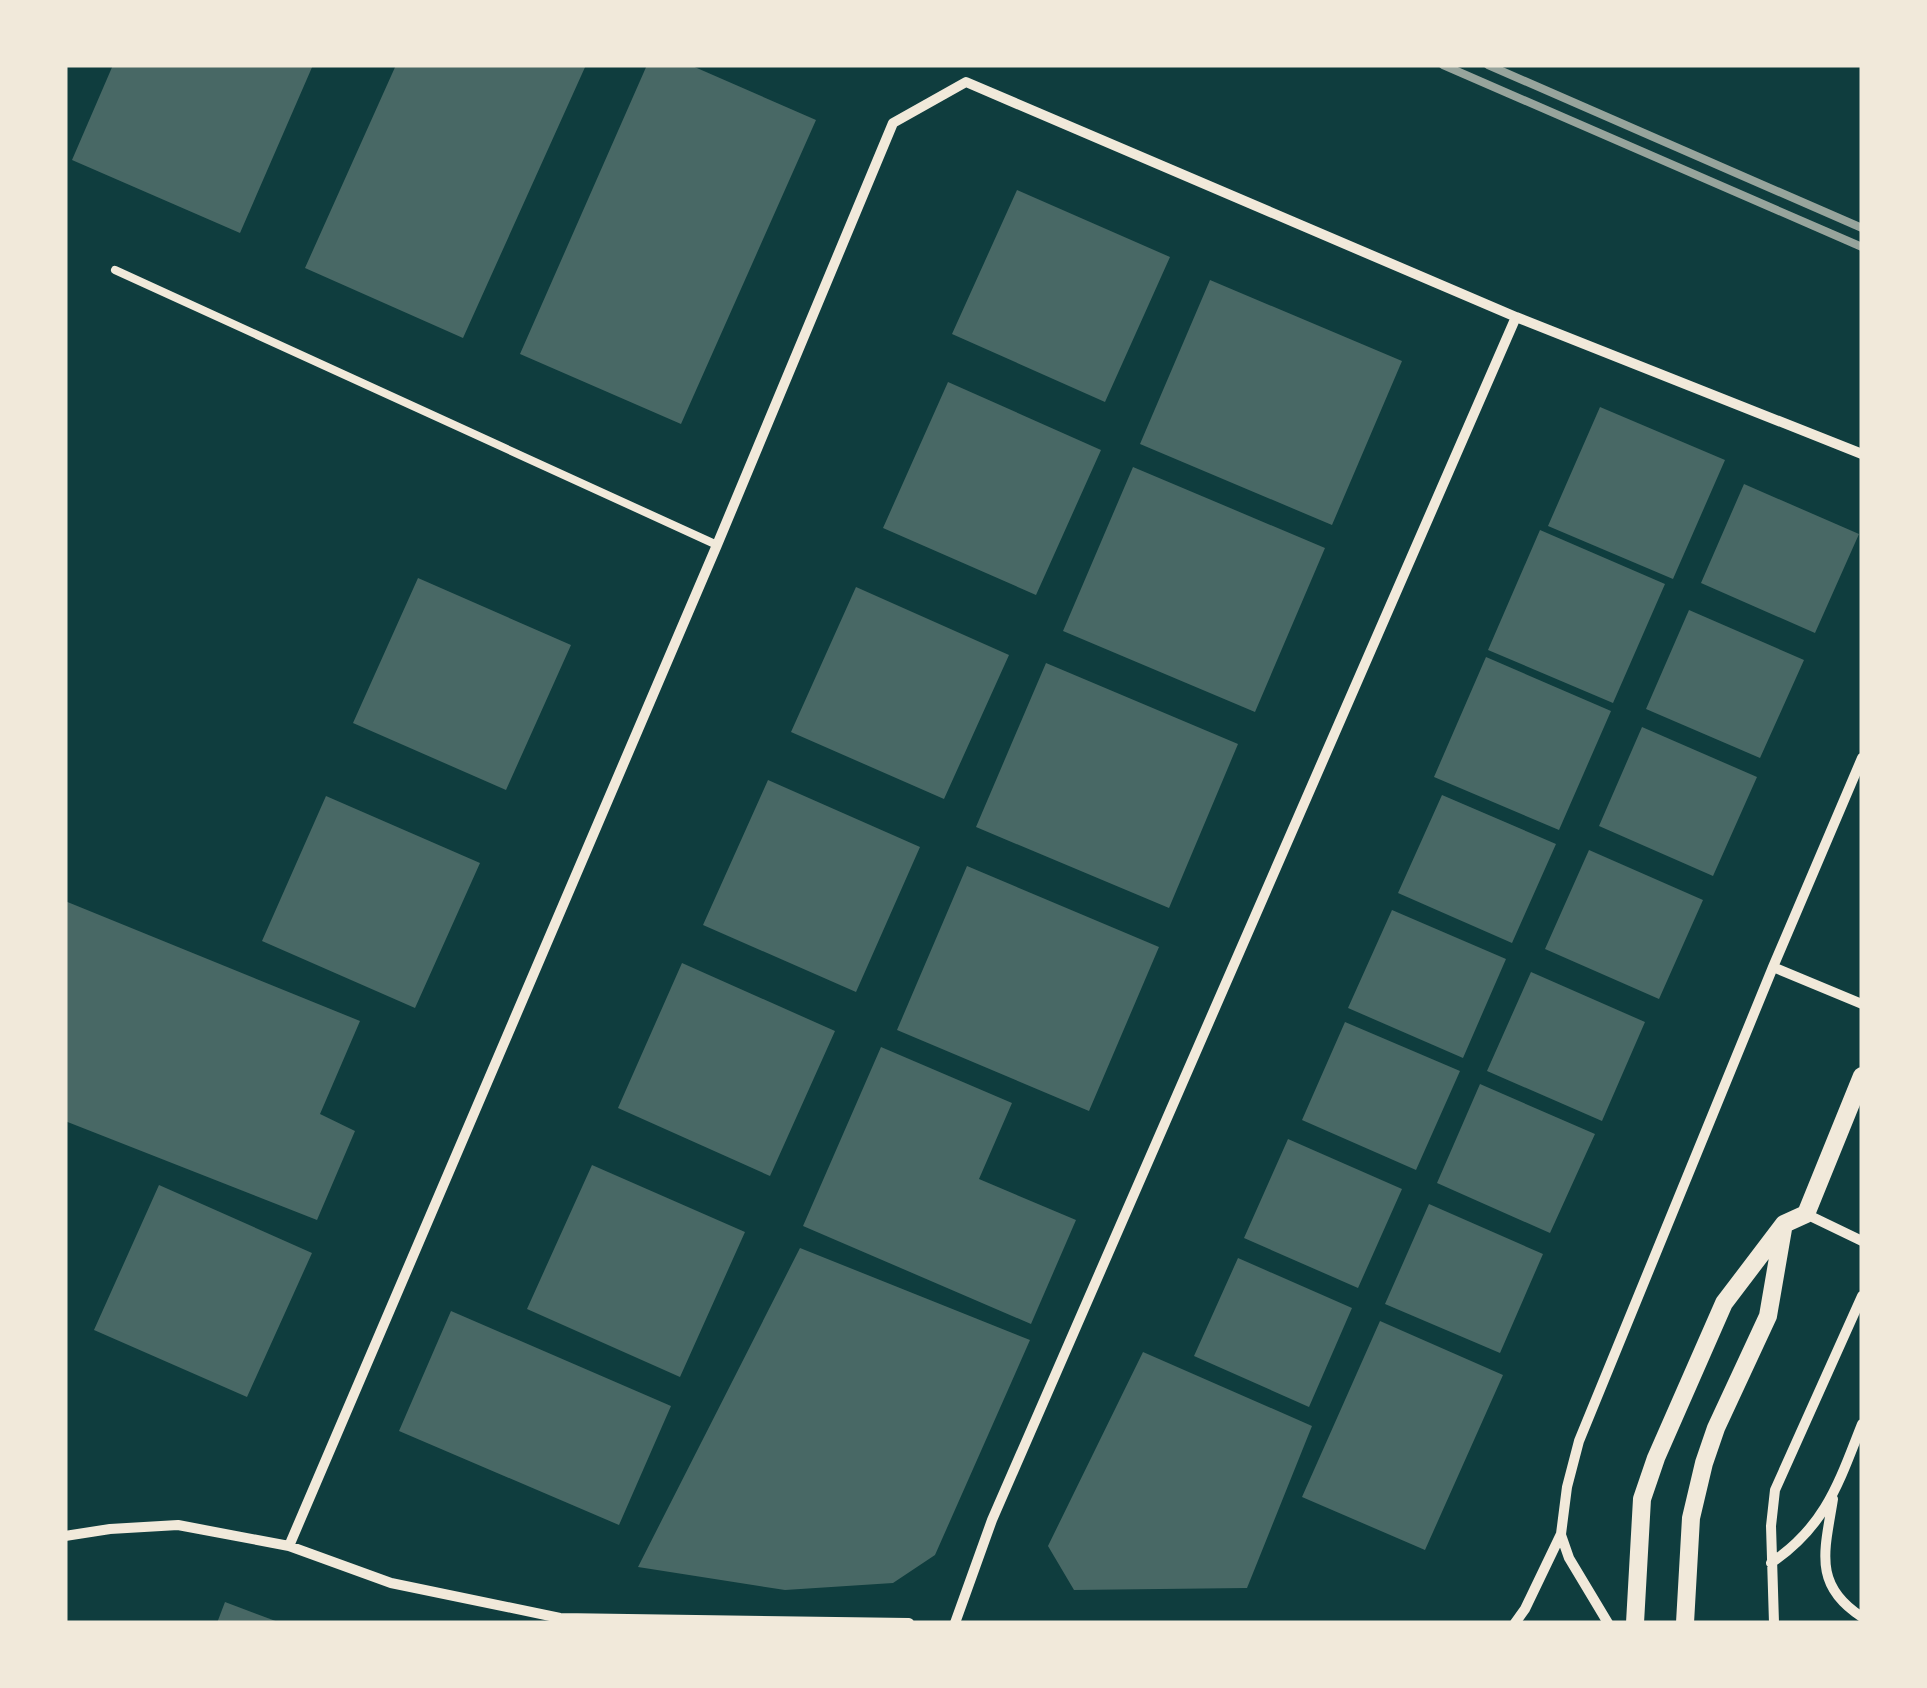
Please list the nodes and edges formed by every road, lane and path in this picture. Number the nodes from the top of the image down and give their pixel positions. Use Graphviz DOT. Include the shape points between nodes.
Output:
graph roads {
  1 [pos="115,270"];
  2 [pos="1516,318"];
  3 [pos="1862,454"];
  4 [pos="716,546"];
  5 [pos="1862,758"];
  6 [pos="1773,967"];
  7 [pos="1862,1004"];
  8 [pos="1862,1076"];
  9 [pos="1806,1214"];
  10 [pos="1784,1224"];
  11 [pos="1862,1241"];
  12 [pos="1862,1296"];
  13 [pos="1862,1424"];
  14 [pos="1833,1498"];
  15 [pos="1561,1534"];
  16 [pos="65,1536"];
  17 [pos="289,1546"];
  18 [pos="1772,1563"];
  19 [pos="1862,1618"];
  20 [pos="909,1623"];
  21 [pos="955,1623"];
  22 [pos="1515,1623"];
  23 [pos="1608,1623"];
  24 [pos="1634,1623"];
  25 [pos="1685,1623"];
  26 [pos="1774,1623"];
  1 -- 4 [label="lane"];
  2 -- 3 [label="street"];
  2 -- 4 [label="street" via="966,82 893,123"];
  2 -- 21 [label="street" via="992,1520"];
  4 -- 17 [label="street"];
  5 -- 6 [label="street"];
  6 -- 7 [label="street"];
  6 -- 15 [label="street" via="1579,1441"];
  8 -- 9 [label="street"];
  9 -- 10 [label="street"];
  9 -- 11 [label="street"];
  10 -- 24 [label="street" via="1724,1303 1656,1458 1642,1500"];
  10 -- 25 [label="street" via="1768,1316 1704,1463 1691,1518"];
  12 -- 18 [label="street" via="1775,1490"];
  13 -- 14 [label="street"];
  14 -- 18 [label="street" via="1793,1548"];
  14 -- 19 [label="street" via="1825,1566 1830,1587"];
  15 -- 22 [label="street"];
  15 -- 23 [label="street"];
  16 -- 17 [label="street" via="178,1525"];
  17 -- 20 [label="street" via="390,1583 560,1618"];
  18 -- 26 [label="street"];
}
